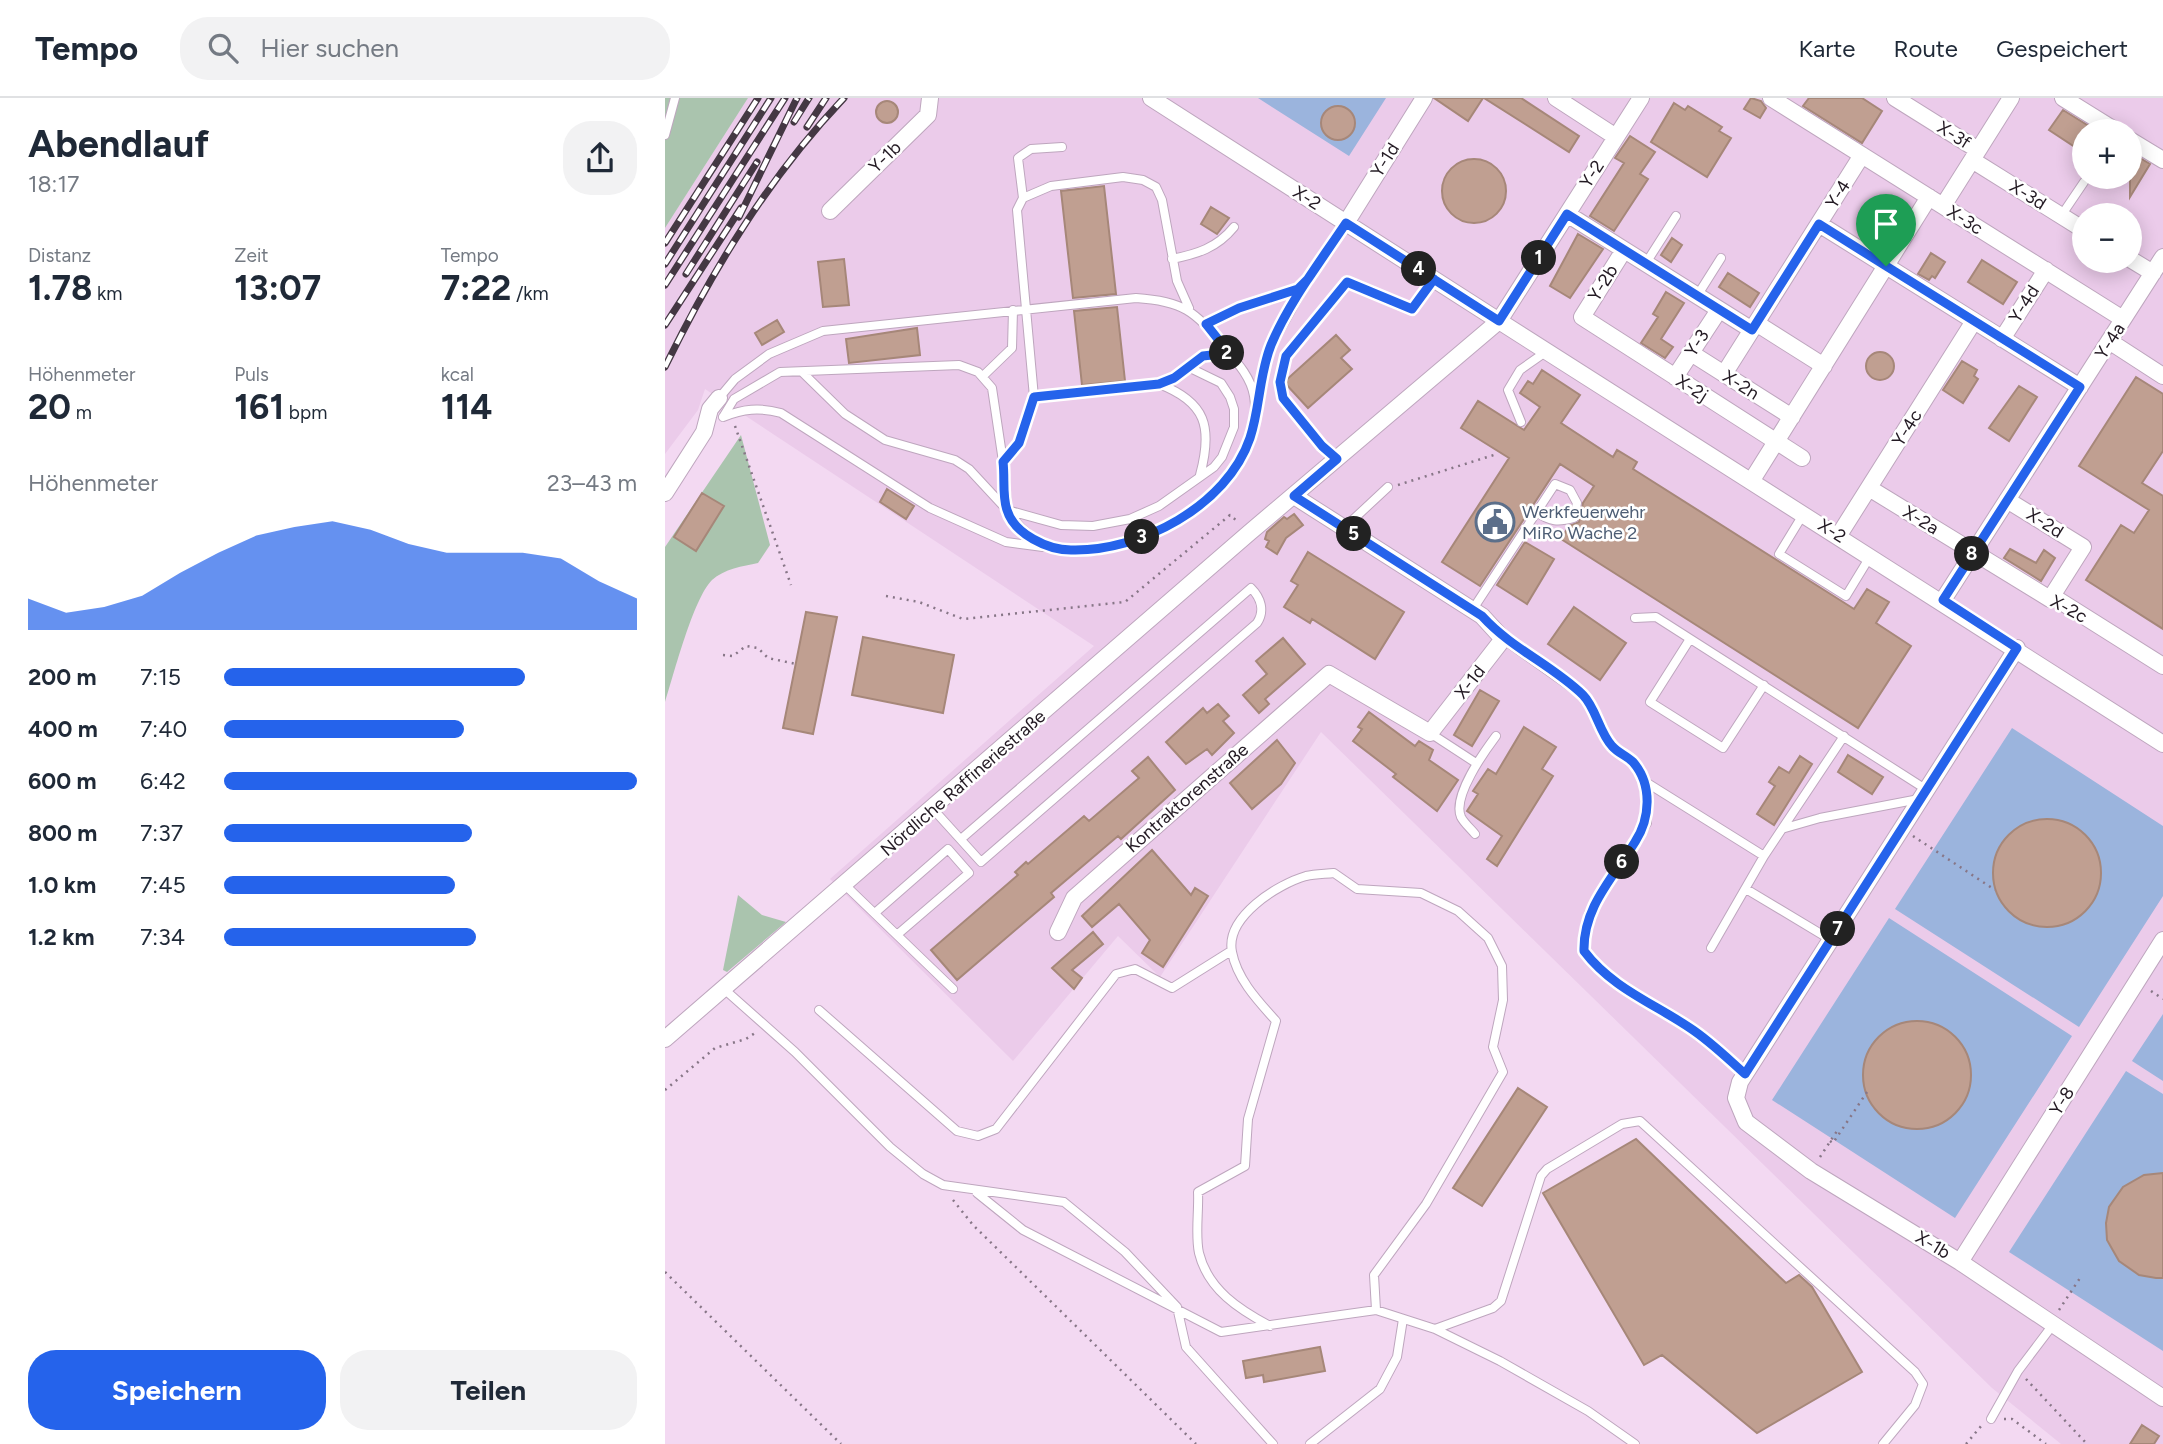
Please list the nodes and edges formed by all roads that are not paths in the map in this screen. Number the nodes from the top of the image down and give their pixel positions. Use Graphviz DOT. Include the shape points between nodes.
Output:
graph roads {
  1 [pos="674,98"];
  2 [pos="930,98"];
  3 [pos="1151,98"];
  4 [pos="1424,98"];
  5 [pos="1556,98"];
  6 [pos="1641,98"];
  7 [pos="1771,98"];
  8 [pos="1895,98"];
  9 [pos="2011,98"];
  10 [pos="2063,98"];
  11 [pos="2097,119"];
  12 [pos="665,135"];
  13 [pos="1616,136"];
  14 [pos="1062,147"];
  15 [pos="2142,147"];
  16 [pos="1862,155"];
  17 [pos="1975,155"];
  18 [pos="2163,160"];
  19 [pos="2079,189"];
  20 [pos="1023,198"];
  21 [pos="1936,202"];
  22 [pos="830,211"];
  23 [pos="1567,214"];
  24 [pos="1676,216"];
  25 [pos="2061,216"];
  26 [pos="1346,223"];
  27 [pos="2072,223"];
  28 [pos="1819,224"];
  29 [pos="1234,227"];
  30 [pos="1624,250"];
  31 [pos="2163,257"];
  32 [pos="1721,258"];
  33 [pos="1172,259"];
  34 [pos="1646,263"];
  35 [pos="1886,266"];
  36 [pos="2142,266"];
  37 [pos="2046,270"];
  38 [pos="2153,273"];
  39 [pos="1308,279"];
  40 [pos="1697,296"];
  41 [pos="1028,309"];
  42 [pos="1189,309"];
  43 [pos="1013,310"];
  44 [pos="1719,310"];
  45 [pos="1582,317"];
  46 [pos="2123,319"];
  47 [pos="1499,321"];
  48 [pos="1974,321"];
  49 [pos="1206,324"];
  50 [pos="1754,327"];
  51 [pos="2003,339"];
  52 [pos="2109,341"];
  53 [pos="1547,351"];
  54 [pos="1229,353"];
  55 [pos="1691,353"];
  56 [pos="1824,366"];
  57 [pos="1188,367"];
  58 [pos="802,372"];
  59 [pos="1724,374"];
  60 [pos="983,376"];
  61 [pos="2163,376"];
  62 [pos="1675,377"];
  63 [pos="1159,384"];
  64 [pos="2080,387"];
  65 [pos="1034,397"];
  66 [pos="719,398"];
  67 [pos="1255,412"];
  68 [pos="723,417"];
  69 [pos="1791,417"];
  70 [pos="1521,422"];
  71 [pos="704,432"];
  72 [pos="1776,441"];
  73 [pos="1802,458"];
  74 [pos="1003,462"];
  75 [pos="1200,475"];
  76 [pos="1752,480"];
  77 [pos="1388,487"];
  78 [pos="1869,488"];
  79 [pos="665,493"];
  80 [pos="1294,496"];
  81 [pos="2007,500"];
  82 [pos="1007,510"];
  83 [pos="1537,512"];
  84 [pos="1804,513"];
  85 [pos="1344,528"];
  86 [pos="1839,535"];
  87 [pos="1052,548"];
  88 [pos="1973,552"];
  89 [pos="1871,555"];
  90 [pos="2052,596"];
  91 [pos="1943,600"];
  92 [pos="1472,610"];
  93 [pos="1635,618"];
  94 [pos="1503,639"];
  95 [pos="1690,639"];
  96 [pos="2017,648"];
  97 [pos="2163,666"];
  98 [pos="1763,685"];
  99 [pos="1430,733"];
  100 [pos="1496,736"];
  101 [pos="1844,736"];
  102 [pos="2163,744"];
  103 [pos="1476,763"];
  104 [pos="1644,781"];
  105 [pos="1924,794"];
  106 [pos="933,809"];
  107 [pos="1785,828"];
  108 [pos="1475,834"];
  109 [pos="961,839"];
  110 [pos="1764,856"];
  111 [pos="845,885"];
  112 [pos="1746,889"];
  113 [pos="876,912"];
  114 [pos="1058,932"];
  115 [pos="898,934"];
  116 [pos="1831,940"];
  117 [pos="2163,940"];
  118 [pos="1711,948"];
  119 [pos="1231,951"];
  120 [pos="724,989"];
  121 [pos="953,989"];
  122 [pos="819,1010"];
  123 [pos="665,1039"];
  124 [pos="1745,1074"];
  125 [pos="976,1192"];
  126 [pos="1960,1262"];
  127 [pos="1177,1307"];
  128 [pos="1376,1310"];
  129 [pos="1402,1319"];
  130 [pos="2051,1325"];
  131 [pos="1270,1326"];
  132 [pos="1435,1329"];
  133 [pos="2163,1398"];
  134 [pos="1991,1419"];
  135 [pos="1273,1444"];
  136 [pos="1310,1444"];
  137 [pos="1635,1444"];
  138 [pos="1883,1444"];
  1 -- 12 [label="lane"];
  2 -- 22 [label="street, Y-1b" via="928,115"];
  3 -- 26 [label="street, X-2"];
  4 -- 26 [label="street, Y-1d"];
  5 -- 13 [label="street"];
  6 -- 13 [label="street, Y-2"];
  7 -- 16 [label="street, X-3c"];
  8 -- 17 [label="street, X-3f"];
  9 -- 17 [label="street"];
  10 -- 11 [label="street"];
  13 -- 23 [label="street, Y-2"];
  14 -- 20 [label="lane" via="1031,149 1018,158"];
  15 -- 18 [label="street"];
  16 -- 21 [label="street, X-3c"];
  16 -- 28 [label="street, Y-4"];
  17 -- 21 [label="street"];
  17 -- 25 [label="street, X-3d"];
  19 -- 25 [label="lane"];
  20 -- 33 [label="lane" via="1051,186 1123,177 1143,180 1156,187 1162,200"];
  20 -- 41 [label="lane" via="1017,211"];
  21 -- 35 [label="street"];
  21 -- 37 [label="street, X-3c"];
  23 -- 30 [label="street"];
  23 -- 47 [label="street, Y-2"];
  24 -- 34 [label="lane"];
  25 -- 27 [label="street, X-3d"];
  26 -- 39 [label="lane"];
  26 -- 47 [label="street, X-2"];
  28 -- 35 [label="street"];
  28 -- 50 [label="street, Y-4"];
  29 -- 33 [label="lane" via="1208,249"];
  30 -- 34 [label="street"];
  30 -- 45 [label="street, Y-2b"];
  31 -- 38 [label="street, Y-4a"];
  32 -- 40 [label="lane"];
  33 -- 42 [label="lane"];
  34 -- 40 [label="street"];
  35 -- 48 [label="street"];
  35 -- 56 [label="street"];
  36 -- 38 [label="street"];
  37 -- 46 [label="street, X-3c"];
  37 -- 51 [label="street, Y-4d"];
  38 -- 46 [label="street, Y-4a"];
  39 -- 49 [label="lane" via="1286,294"];
  39 -- 67 [label="lane" via="1271,346"];
  40 -- 44 [label="street"];
  41 -- 42 [label="lane" via="1136,298 1168,300"];
  41 -- 43 [label="lane"];
  41 -- 65 [label="lane"];
  42 -- 49 [label="lane"];
  43 -- 60 [label="lane" via="1012,348"];
  43 -- 66 [label="lane" via="824,331 769,354 735,379"];
  44 -- 50 [label="street"];
  44 -- 55 [label="street, Y-3"];
  45 -- 62 [label="street, X-2j"];
  46 -- 52 [label="street, Y-4a"];
  47 -- 53 [label="street, X-2"];
  47 -- 80 [label="street"];
  48 -- 51 [label="street"];
  48 -- 78 [label="street, Y-4c"];
  49 -- 54 [label="lane"];
  50 -- 56 [label="street"];
  50 -- 59 [label="street, Y-4"];
  51 -- 64 [label="street"];
  52 -- 61 [label="street"];
  52 -- 64 [label="street, Y-4a"];
  53 -- 70 [label="lane" via="1520,370 1508,390"];
  53 -- 76 [label="street, X-2"];
  54 -- 57 [label="lane" via="1203,356"];
  54 -- 67 [label="lane" via="1249,380"];
  55 -- 59 [label="street, X-2n"];
  55 -- 62 [label="street, Y-3"];
  56 -- 69 [label="street"];
  57 -- 63 [label="lane"];
  57 -- 75 [label="lane" via="1221,383 1234,410 1234,427 1222,457"];
  58 -- 60 [label="lane" via="959,365"];
  58 -- 68 [label="lane" via="770,377 734,399"];
  58 -- 82 [label="lane" via="845,414 885,440 969,468"];
  59 -- 69 [label="street, X-2n"];
  60 -- 74 [label="lane" via="992,388"];
  62 -- 72 [label="street, X-2j"];
  63 -- 65 [label="lane"];
  63 -- 75 [label="lane" via="1188,397 1200,409 1206,453"];
  64 -- 81 [label="street, Y-4a"];
  65 -- 74 [label="lane" via="1019,443"];
  66 -- 71 [label="street"];
  67 -- 87 [label="lane" via="1236,469 1186,514 1122,544 1084,551"];
  68 -- 71 [label="street"];
  68 -- 87 [label="lane" via="748,409 781,413 951,518 1006,542"];
  69 -- 72 [label="street"];
  71 -- 79 [label="street"];
  72 -- 73 [label="street, X-2j"];
  72 -- 76 [label="street"];
  74 -- 82 [label="lane"];
  75 -- 82 [label="lane" via="1159,506 1130,519 1093,526 1061,526"];
  76 -- 84 [label="street, X-2"];
  77 -- 85 [label="lane"];
  78 -- 86 [label="street, Y-4c"];
  78 -- 88 [label="street, X-2a"];
  80 -- 85 [label="street"];
  80 -- 106 [label="street, Nördliche Raffineriestraße"];
  81 -- 88 [label="street, Y-4a"];
  81 -- 90 [label="street, X-2d" via="2083,547"];
  82 -- 87 [label="lane" via="1034,539"];
  83 -- 83 [label="lane" via="1555,484 1570,490 1577,503 1574,517 1558,522"];
  83 -- 92 [label="lane"];
  84 -- 86 [label="street, X-2"];
  84 -- 89 [label="lane" via="1779,554 1846,596"];
  85 -- 92 [label="street"];
  86 -- 89 [label="street, X-2"];
  88 -- 90 [label="street, X-2c" via="2050,599"];
  88 -- 91 [label="street, Y-4a"];
  89 -- 91 [label="street, X-2"];
  90 -- 97 [label="street, X-2c"];
  91 -- 96 [label="street, X-2"];
  92 -- 94 [label="street"];
  93 -- 95 [label="lane" via="1655,617"];
  94 -- 99 [label="street, X-1d"];
  94 -- 104 [label="lane" via="1585,697 1611,746 1633,763"];
  95 -- 98 [label="lane"];
  95 -- 98 [label="lane" via="1650,702 1723,748"];
  96 -- 102 [label="street, X-2"];
  96 -- 105 [label="street"];
  98 -- 101 [label="lane"];
  99 -- 103 [label="lane"];
  99 -- 114 [label="street, Kontraktorenstraße" via="1329,674 1074,898"];
  100 -- 103 [label="lane"];
  101 -- 105 [label="lane"];
  101 -- 107 [label="lane"];
  103 -- 108 [label="lane" via="1459,804 1461,816"];
  104 -- 110 [label="lane"];
  104 -- 124 [label="lane" via="1647,823 1589,913 1584,951 1609,978 1689,1027"];
  105 -- 107 [label="lane"];
  105 -- 116 [label="street"];
  106 -- 109 [label="lane"];
  106 -- 111 [label="street, Nördliche Raffineriestraße"];
  107 -- 110 [label="lane"];
  109 -- 109 [label="lane" via="981,862 1257,623 1262,611 1251,588"];
  110 -- 112 [label="lane"];
  111 -- 113 [label="lane"];
  111 -- 120 [label="street, Nördliche Raffineriestraße"];
  112 -- 116 [label="lane"];
  112 -- 118 [label="lane"];
  113 -- 115 [label="lane"];
  113 -- 115 [label="lane" via="948,849 969,873"];
  115 -- 121 [label="lane"];
  116 -- 124 [label="street"];
  117 -- 126 [label="street, Y-8"];
  119 -- 122 [label="lane" via="1172,988 1135,969 1116,974 996,1129 978,1136 957,1131"];
  119 -- 128 [label="lane" via="1236,930 1251,904 1305,876 1333,873 1357,889 1421,893 1458,911 1488,938 1502,966 1503,1000 1493,1047 1503,1072 1426,1204 1374,1275"];
  119 -- 131 [label="lane" via="1250,993 1276,1021 1248,1119 1245,1166 1198,1192 1199,1254 1216,1288 1236,1308"];
  120 -- 123 [label="street, Nördliche Raffineriestraße"];
  120 -- 125 [label="lane" via="890,1147 943,1185"];
  124 -- 126 [label="street, X-1b" via="1736,1098 1746,1122 1811,1171"];
  125 -- 127 [label="lane" via="1023,1230"];
  125 -- 127 [label="lane" via="1064,1202 1125,1252"];
  126 -- 130 [label="street, X-1b"];
  127 -- 131 [label="lane" via="1221,1332"];
  127 -- 135 [label="lane" via="1186,1347"];
  128 -- 129 [label="lane"];
  128 -- 131 [label="lane"];
  129 -- 132 [label="lane"];
  129 -- 136 [label="lane" via="1397,1357 1380,1389"];
  130 -- 133 [label="street, X-1b"];
  130 -- 134 [label="lane"];
  132 -- 137 [label="lane" via="1542,1384"];
  132 -- 138 [label="lane" via="1501,1301 1547,1168 1622,1124 1640,1121 1915,1372 1923,1384 1920,1397"];
}
